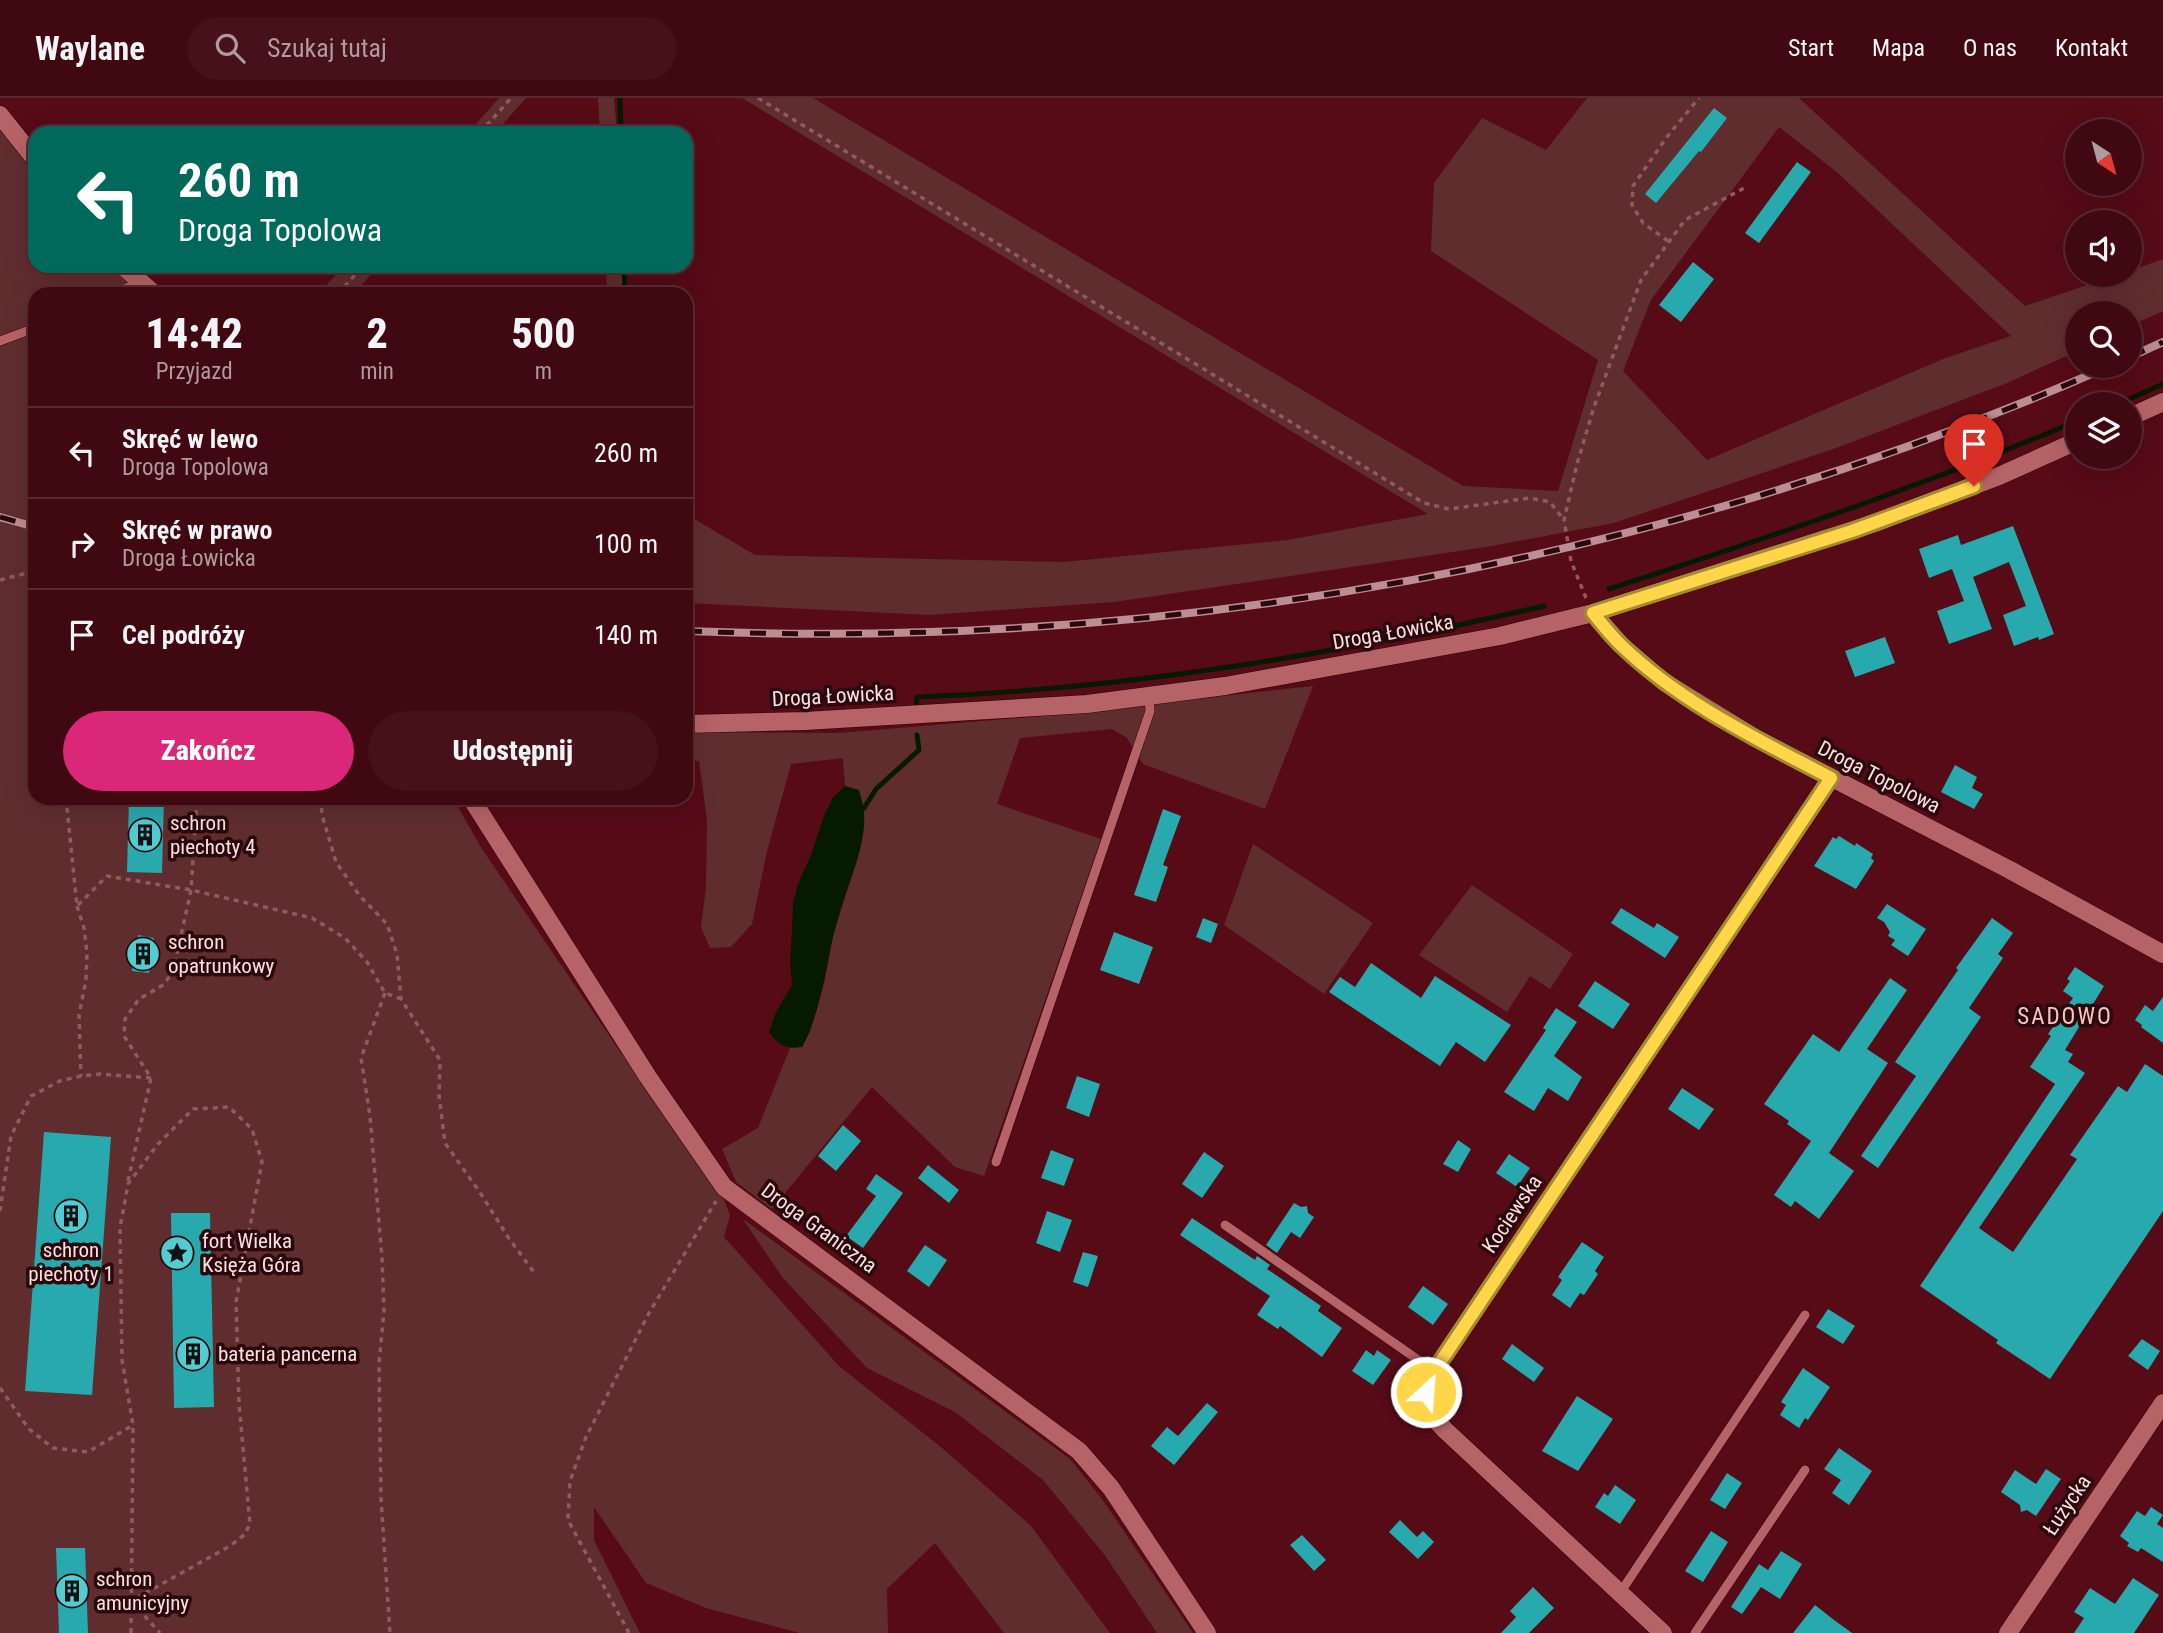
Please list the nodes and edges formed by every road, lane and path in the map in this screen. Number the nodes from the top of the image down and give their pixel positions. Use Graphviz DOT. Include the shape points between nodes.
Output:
graph roads {
  1 [pos="511,98"];
  2 [pos="758,98"];
  3 [pos="1699,98"];
  4 [pos="0,116"];
  5 [pos="486,126"];
  6 [pos="28,150"];
  7 [pos="1746,187"];
  8 [pos="1668,241"];
  9 [pos="131,273"];
  10 [pos="356,273"];
  11 [pos="147,287"];
  12 [pos="344,287"];
  13 [pos="28,331"];
  14 [pos="0,341"];
  15 [pos="2163,402"];
  16 [pos="2142,412"];
  17 [pos="2065,446"];
  18 [pos="1564,520"];
  19 [pos="28,573"];
  20 [pos="0,580"];
  21 [pos="1593,613"];
  22 [pos="1149,695"];
  23 [pos="693,724"];
  24 [pos="1831,778"];
  25 [pos="67,805"];
  26 [pos="197,805"];
  27 [pos="321,805"];
  28 [pos="475,805"];
  29 [pos="191,890"];
  30 [pos="77,906"];
  31 [pos="2163,954"];
  32 [pos="385,993"];
  33 [pos="401,999"];
  34 [pos="81,1076"];
  35 [pos="151,1078"];
  36 [pos="996,1162"];
  37 [pos="128,1184"];
  38 [pos="724,1187"];
  39 [pos="0,1211"];
  40 [pos="1225,1226"];
  41 [pos="536,1275"];
  42 [pos="1805,1315"];
  43 [pos="1434,1371"];
  44 [pos="0,1388"];
  45 [pos="2163,1403"];
  46 [pos="133,1425"];
  47 [pos="1805,1470"];
  48 [pos="1620,1593"];
  49 [pos="131,1601"];
  50 [pos="131,1633"];
  51 [pos="160,1633"];
  52 [pos="390,1633"];
  53 [pos="629,1633"];
  54 [pos="1208,1633"];
  55 [pos="1663,1633"];
  56 [pos="1695,1633"];
  57 [pos="2008,1633"];
  1 -- 5 [label="path"];
  2 -- 18 [label="path" via="1424,503 1449,509 1530,498 1550,502"];
  3 -- 8 [label="path" via="1633,186 1632,205 1643,223"];
  4 -- 6 [label="street"];
  7 -- 8 [label="path" via="1685,220"];
  8 -- 18 [label="path" via="1641,280 1613,352"];
  9 -- 11 [label="street"];
  10 -- 12 [label="path"];
  13 -- 14 [label="lane"];
  15 -- 16 [label="street"];
  17 -- 21 [label="street, Droga Łowicka" via="1875,523"];
  18 -- 21 [label="path" via="1571,561"];
  19 -- 20 [label="path"];
  21 -- 22 [label="street, Droga Łowicka" via="1487,638 1225,686"];
  21 -- 24 [label="street, Droga Topolowa" via="1664,682"];
  22 -- 23 [label="street, Droga Łowicka" via="805,721"];
  22 -- 36 [label="lane" via="1150,711"];
  24 -- 31 [label="street, Droga Topolowa"];
  24 -- 43 [label="street, Kociewska"];
  25 -- 30 [label="path"];
  26 -- 29 [label="path"];
  27 -- 33 [label="path" via="336,862 387,924 397,954"];
  28 -- 38 [label="street, Droga Graniczna" via="641,1066"];
  29 -- 30 [label="path" via="107,876"];
  29 -- 32 [label="path" via="312,918 345,938 367,962"];
  29 -- 35 [label="path" via="173,972 163,985 139,999 125,1019 124,1036"];
  30 -- 34 [label="path" via="87,953 79,1014"];
  32 -- 33 [label="path"];
  32 -- 52 [label="path" via="360,1058 370,1116 382,1258 384,1311 379,1363"];
  33 -- 41 [label="path" via="440,1060 445,1143"];
  34 -- 35 [label="path"];
  34 -- 39 [label="path" via="31,1096 11,1136"];
  35 -- 37 [label="path"];
  37 -- 46 [label="path" via="120,1228 122,1347"];
  37 -- 49 [label="path" via="158,1144 193,1109 229,1107 252,1129 262,1161 236,1303 250,1524 230,1546"];
  38 -- 53 [label="path" via="649,1313 586,1437 570,1481 568,1520"];
  38 -- 54 [label="street, Droga Graniczna" via="1079,1451 1111,1488"];
  40 -- 43 [label="lane"];
  42 -- 48 [label="lane"];
  43 -- 48 [label="street, Kociewska" via="1425,1403 1434,1418"];
  44 -- 46 [label="path" via="29,1429 53,1448 88,1452"];
  45 -- 57 [label="street, Łużycka"];
  46 -- 49 [label="path"];
  47 -- 56 [label="lane"];
  48 -- 55 [label="street, Kociewska"];
  49 -- 50 [label="path"];
  49 -- 51 [label="path"];
}
